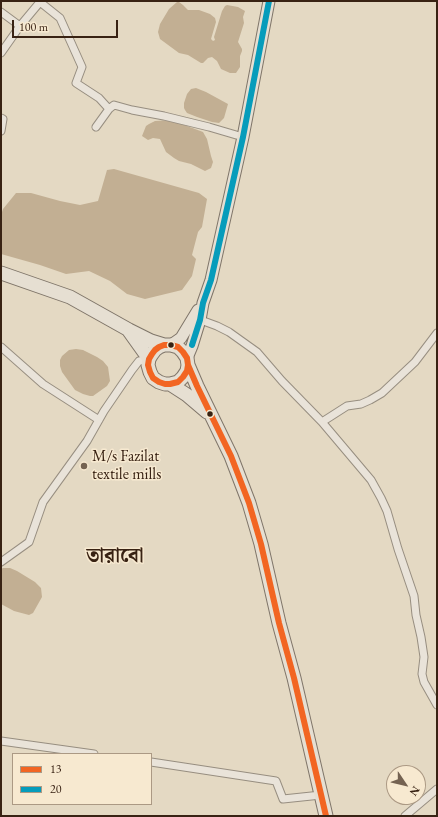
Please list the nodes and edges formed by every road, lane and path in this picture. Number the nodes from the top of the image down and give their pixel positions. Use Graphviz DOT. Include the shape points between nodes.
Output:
graph roads {
  1 [pos="269,1"];
  2 [pos="1,12"];
  3 [pos="20,26"];
  4 [pos="1,53"];
  5 [pos="109,109"];
  6 [pos="1,118"];
  7 [pos="96,127"];
  8 [pos="1,131"];
  9 [pos="243,137"];
  10 [pos="1,273"];
  11 [pos="196,319"];
  12 [pos="129,330"];
  13 [pos="437,333"];
  14 [pos="168,345"];
  15 [pos="1,347"];
  16 [pos="149,359"];
  17 [pos="187,361"];
  18 [pos="170,384"];
  19 [pos="210,414"];
  20 [pos="99,420"];
  21 [pos="322,422"];
  22 [pos="1,562"];
  23 [pos="436,700"];
  24 [pos="1,741"];
  25 [pos="87,753"];
  26 [pos="152,762"];
  27 [pos="437,789"];
  28 [pos="321,795"];
  29 [pos="326,816"];
  30 [pos="405,816"];
  1 -- 9 [label="main road"];
  2 -- 3 [label="street"];
  3 -- 4 [label="street"];
  3 -- 5 [label="street" via="40,2 60,18 82,67 76,83 99,98"];
  5 -- 7 [label="street"];
  5 -- 9 [label="street" via="114,105"];
  6 -- 8 [label="street"];
  9 -- 11 [label="main road" via="211,280"];
  10 -- 12 [label="highway" via="70,297"];
  11 -- 14 [label="main road" via="180,338"];
  11 -- 17 [label="main road"];
  11 -- 21 [label="street" via="229,332 257,352"];
  12 -- 14 [label="highway" via="151,341"];
  12 -- 16 [label="highway"];
  13 -- 21 [label="street" via="414,362 382,393 361,404 346,406"];
  14 -- 16 [label="highway" via="159,347"];
  14 -- 17 [label="highway" via="178,347"];
  15 -- 20 [label="street" via="43,384"];
  16 -- 18 [label="highway" via="148,366 153,378"];
  16 -- 20 [label="street" via="139,361"];
  17 -- 18 [label="highway" via="187,371 183,377 178,382"];
  17 -- 19 [label="highway"];
  18 -- 19 [label="highway"];
  19 -- 28 [label="highway" via="250,503"];
  20 -- 22 [label="street" via="43,502 28,542"];
  21 -- 23 [label="street" via="371,480 384,505 414,596 424,658 424,682"];
  24 -- 25 [label="street"];
  26 -- 28 [label="street" via="276,781 283,799"];
  27 -- 30 [label="street"];
  28 -- 29 [label="highway"];
}
